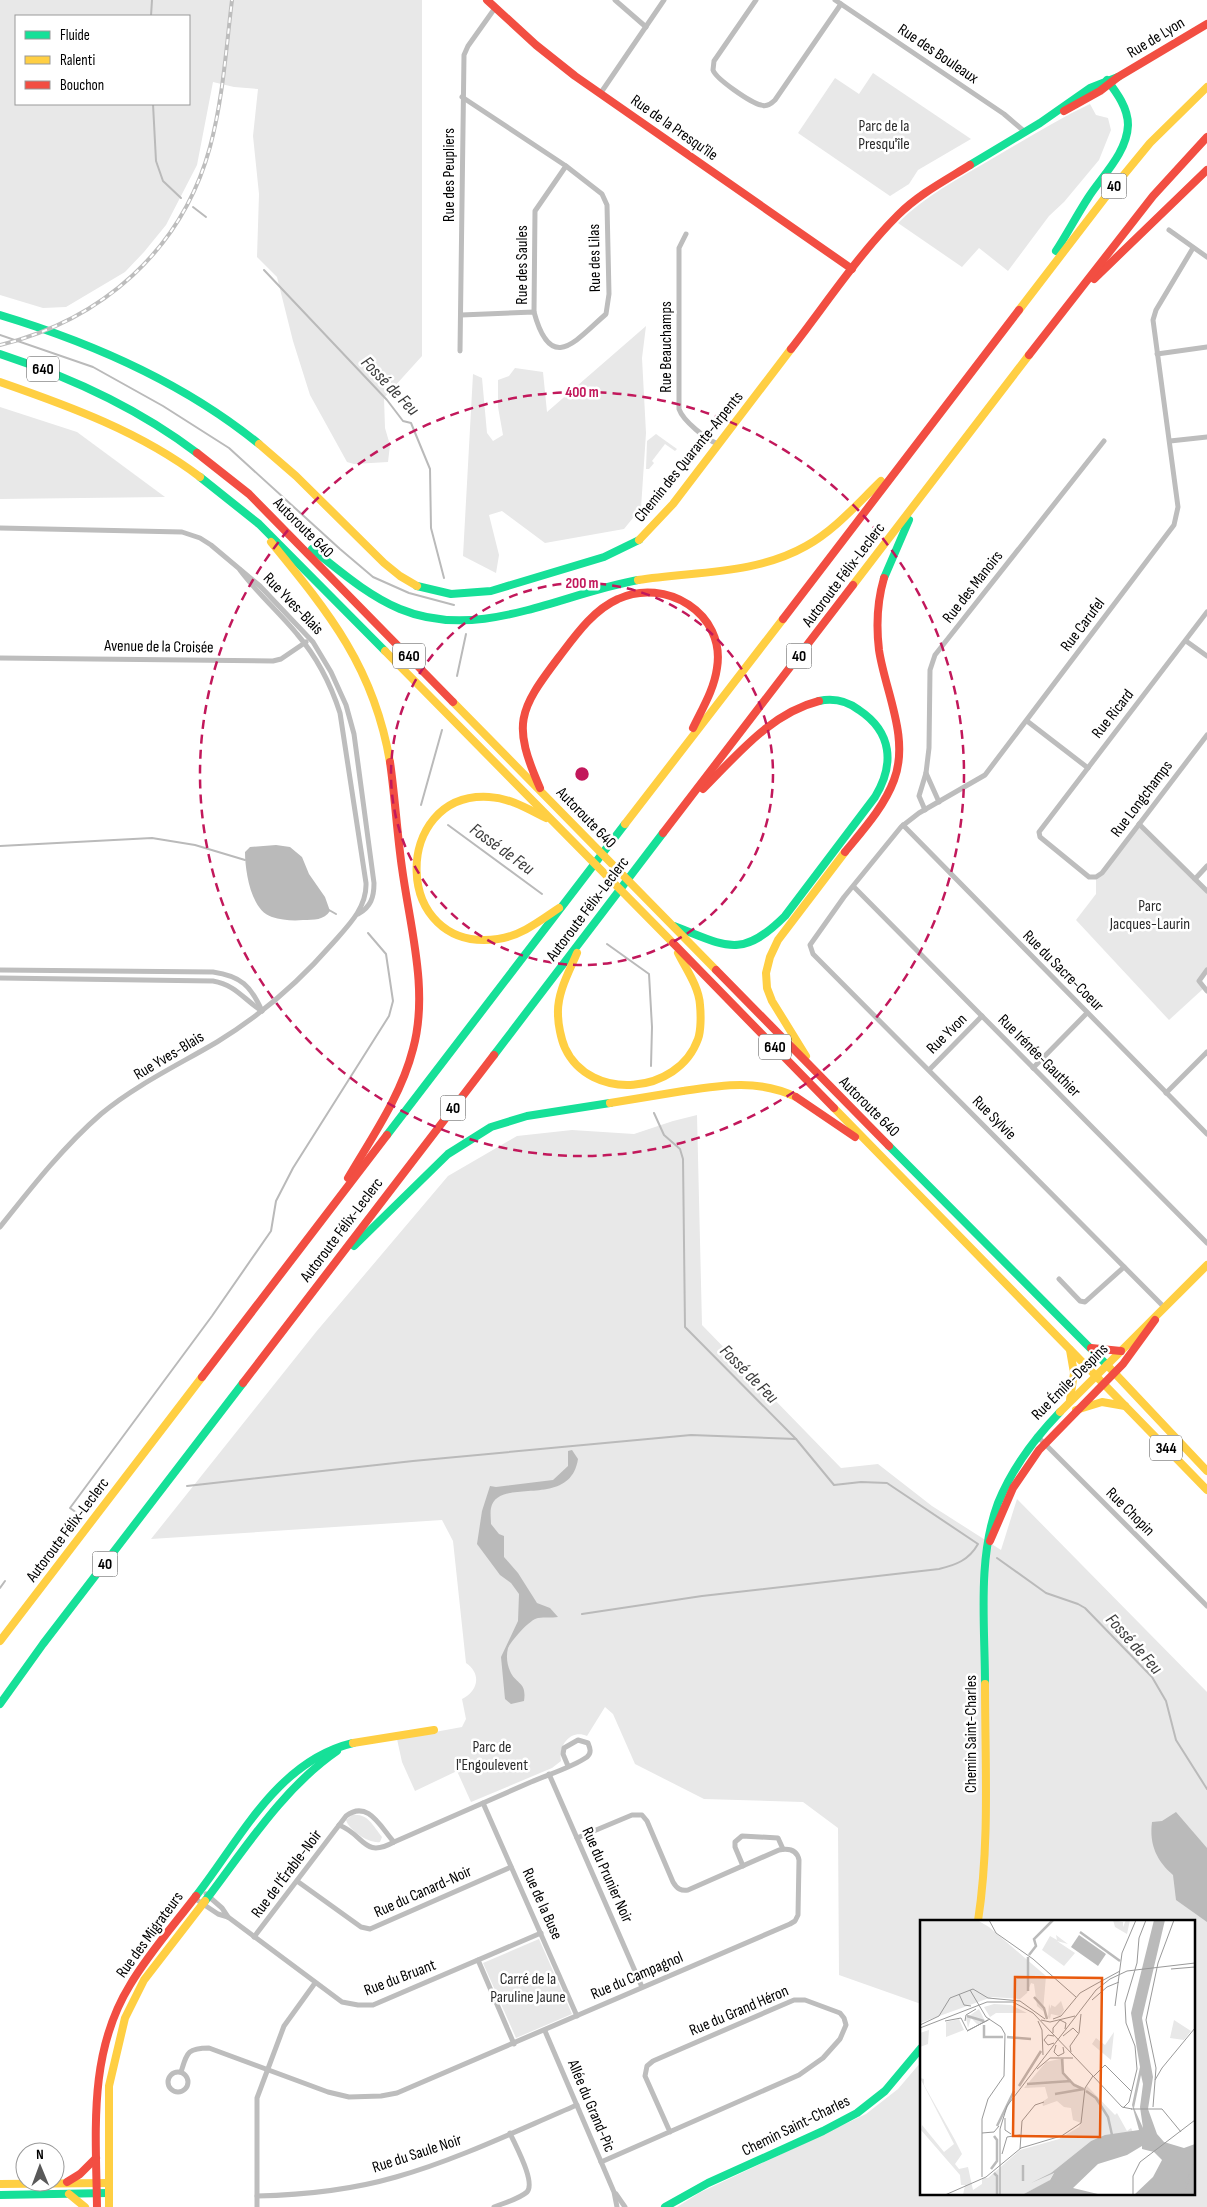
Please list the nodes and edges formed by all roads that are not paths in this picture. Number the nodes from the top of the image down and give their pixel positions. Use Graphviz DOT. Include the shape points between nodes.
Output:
graph roads {
  1 [pos="488,0"];
  2 [pos="615,0"];
  3 [pos="664,0"];
  4 [pos="756,0"];
  5 [pos="835,0"];
  6 [pos="841,4"];
  7 [pos="496,8"];
  8 [pos="1207,24"];
  9 [pos="646,27"];
  10 [pos="1108,82"];
  11 [pos="1207,86"];
  12 [pos="600,94"];
  13 [pos="462,97"];
  14 [pos="1025,132"];
  15 [pos="1207,137"];
  16 [pos="566,166"];
  17 [pos="1207,170"];
  18 [pos="1169,230"];
  19 [pos="686,234"];
  20 [pos="1193,248"];
  21 [pos="1207,257"];
  22 [pos="852,269"];
  23 [pos="1031,294"];
  24 [pos="1071,300"];
  25 [pos="534,312"];
  26 [pos="0,315"];
  27 [pos="461,315"];
  28 [pos="1207,347"];
  29 [pos="460,351"];
  30 [pos="0,354"];
  31 [pos="1157,354"];
  32 [pos="0,382"];
  33 [pos="1207,437"];
  34 [pos="1104,441"];
  35 [pos="1170,441"];
  36 [pos="718,444"];
  37 [pos="901,463"];
  38 [pos="918,501"];
  39 [pos="245,512"];
  40 [pos="274,519"];
  41 [pos="0,528"];
  42 [pos="240,570"];
  43 [pos="1207,612"];
  44 [pos="311,639"];
  45 [pos="1186,640"];
  46 [pos="304,644"];
  47 [pos="1207,656"];
  48 [pos="0,658"];
  49 [pos="1027,721"];
  50 [pos="1207,735"];
  51 [pos="686,745"];
  52 [pos="1088,768"];
  53 [pos="926,773"];
  54 [pos="543,793"];
  55 [pos="939,802"];
  56 [pos="925,810"];
  57 [pos="679,812"];
  58 [pos="552,820"];
  59 [pos="1139,824"];
  60 [pos="903,825"];
  61 [pos="1207,866"];
  62 [pos="1096,877"];
  63 [pos="1195,879"];
  64 [pos="854,887"];
  65 [pos="1207,890"];
  66 [pos="564,906"];
  67 [pos="358,914"];
  68 [pos="671,925"];
  69 [pos="582,941"];
  70 [pos="673,943"];
  71 [pos="810,944"];
  72 [pos="0,970"];
  73 [pos="39,970"];
  74 [pos="1207,970"];
  75 [pos="142,971"];
  76 [pos="0,978"];
  77 [pos="39,978"];
  78 [pos="142,980"];
  79 [pos="1207,991"];
  80 [pos="262,1012"];
  81 [pos="1087,1013"];
  82 [pos="982,1016"];
  83 [pos="1207,1052"];
  84 [pos="1033,1068"];
  85 [pos="929,1070"];
  86 [pos="815,1072"];
  87 [pos="1166,1093"];
  88 [pos="1207,1134"];
  89 [pos="876,1152"];
  90 [pos="328,1214"];
  91 [pos="0,1227"];
  92 [pos="1207,1243"];
  93 [pos="1207,1265"];
  94 [pos="1124,1267"];
  95 [pos="325,1276"];
  96 [pos="1059,1279"];
  97 [pos="1164,1307"];
  98 [pos="1158,1314"];
  99 [pos="1091,1348"];
  100 [pos="1070,1349"];
  101 [pos="1121,1351"];
  102 [pos="1106,1365"];
  103 [pos="1114,1372"];
  104 [pos="1095,1375"];
  105 [pos="1103,1383"];
  106 [pos="1070,1400"];
  107 [pos="1125,1406"];
  108 [pos="1076,1410"];
  109 [pos="1036,1436"];
  110 [pos="1044,1444"];
  111 [pos="1207,1471"];
  112 [pos="1009,1476"];
  113 [pos="1017,1482"];
  114 [pos="1207,1490"];
  115 [pos="987,1547"];
  116 [pos="1207,1606"];
  117 [pos="0,1641"];
  118 [pos="0,1704"];
  119 [pos="434,1730"];
  120 [pos="350,1745"];
  121 [pos="568,1766"];
  122 [pos="549,1774"];
  123 [pos="483,1803"];
  124 [pos="339,1826"];
  125 [pos="577,1838"];
  126 [pos="394,1842"];
  127 [pos="783,1849"];
  128 [pos="743,1866"];
  129 [pos="512,1867"];
  130 [pos="297,1881"];
  131 [pos="201,1890"];
  132 [pos="208,1896"];
  133 [pos="194,1898"];
  134 [pos="202,1904"];
  135 [pos="228,1917"];
  136 [pos="978,1920"];
  137 [pos="541,1933"];
  138 [pos="254,1937"];
  139 [pos="478,1960"];
  140 [pos="315,1983"];
  141 [pos="642,1987"];
  142 [pos="577,2016"];
  143 [pos="545,2031"];
  144 [pos="514,2044"];
  145 [pos="920,2049"];
  146 [pos="267,2071"];
  147 [pos="181,2072"];
  148 [pos="577,2105"];
  149 [pos="670,2132"];
  150 [pos="510,2133"];
  151 [pos="96,2158"];
  152 [pos="601,2162"];
  153 [pos="66,2183"];
  154 [pos="97,2183"];
  155 [pos="108,2183"];
  156 [pos="0,2184"];
  157 [pos="614,2192"];
  158 [pos="97,2193"];
  159 [pos="108,2193"];
  160 [pos="69,2194"];
  161 [pos="0,2195"];
  162 [pos="257,2196"];
  163 [pos="85,2207"];
  164 [pos="97,2207"];
  165 [pos="108,2207"];
  166 [pos="257,2207"];
  167 [pos="494,2207"];
  168 [pos="617,2207"];
  169 [pos="625,2207"];
  170 [pos="666,2207"];
  1 -- 7 [label="main road, Rue de la Presqu'île"];
  2 -- 9 [label="street"];
  3 -- 9 [label="street"];
  4 -- 6 [label="street" via="714,61 713,70 718,78 763,106 775,100"];
  5 -- 6 [label="street, Rue des Bouleaux"];
  6 -- 14 [label="street, Rue des Bouleaux" via="1004,114"];
  7 -- 12 [label="main road, Rue de la Presqu'île" via="552,58"];
  7 -- 13 [label="street, Rue des Peupliers" via="464,56"];
  8 -- 10 [label="main road, Rue de Lyon"];
  9 -- 12 [label="street"];
  10 -- 14 [label="main road, Rue de Lyon" via="1090,88"];
  10 -- 23 [label="main road" via="1126,112 1126,138"];
  11 -- 23 [label="main road, Autoroute Félix-Leclerc / 40" via="1126,170"];
  12 -- 22 [label="main road, Rue de la Presqu'île"];
  13 -- 16 [label="street, Rue des Lilas"];
  13 -- 27 [label="street, Rue des Peupliers"];
  14 -- 22 [label="main road, Chemin des Quarante-Arpents" via="942,181 912,203"];
  15 -- 24 [label="main road, Autoroute Félix-Leclerc / 40" via="1153,196"];
  16 -- 25 [label="street, Rue des Saules" via="535,211"];
  16 -- 25 [label="street, Rue des Lilas" via="602,194 607,205 609,294 606,314 567,348 556,348 550,345 537,324"];
  17 -- 24 [label="main road"];
  18 -- 20 [label="street"];
  19 -- 36 [label="street, Rue Beauchamps" via="679,248 679,409 682,416"];
  20 -- 21 [label="street"];
  20 -- 31 [label="street, Rue Carufel" via="1156,310 1153,320"];
  22 -- 36 [label="main road, Chemin des Quarante-Arpents"];
  23 -- 37 [label="main road, Autoroute Félix-Leclerc / 40"];
  24 -- 38 [label="main road, Autoroute Félix-Leclerc / 40"];
  25 -- 27 [label="street"];
  26 -- 36 [label="main road, Chemin des Quarante-Arpents" via="102,351 191,398 245,434 286,467 393,571 413,583 443,592 471,594 492,591 599,559 627,547 659,521"];
  27 -- 29 [label="street, Rue des Peupliers"];
  28 -- 31 [label="street"];
  30 -- 40 [label="main road, Autoroute 640 / 640" via="78,383 147,419 214,464"];
  31 -- 35 [label="street, Rue Carufel"];
  32 -- 39 [label="main road, Autoroute 640 / 640" via="70,406 128,433 192,472"];
  33 -- 35 [label="street"];
  34 -- 53 [label="street, Rue des Manoirs" via="935,655 930,670 930,748"];
  35 -- 49 [label="street, Rue Carufel" via="1178,507 1174,525"];
  37 -- 40 [label="main road" via="825,532 785,556 751,565 615,584 480,620 436,619 389,604 359,587"];
  37 -- 51 [label="main road, Autoroute Félix-Leclerc / 40"];
  38 -- 57 [label="main road, Autoroute Félix-Leclerc / 40"];
  38 -- 86 [label="main road" via="888,562 877,608 879,648 900,745 900,767 895,783 886,800 778,940 767,965 766,988 770,1000"];
  39 -- 58 [label="main road, Autoroute 640 / 640"];
  39 -- 90 [label="main road" via="328,613 354,654 372,691 387,748 417,976 419,1017 406,1072 384,1118"];
  40 -- 54 [label="main road, Autoroute 640 / 640"];
  41 -- 42 [label="street, Rue Yves-Blais" via="182,532 211,545"];
  42 -- 44 [label="street, Rue Yves-Blais"];
  42 -- 46 [label="street, Rue Yves-Blais"];
  43 -- 45 [label="street, Rue Ricard"];
  44 -- 46 [label="street, Avenue de la Croisée"];
  44 -- 67 [label="street, Rue Yves-Blais" via="339,688 354,734 374,883 374,893 367,909"];
  45 -- 47 [label="street"];
  45 -- 52 [label="street, Rue Ricard"];
  46 -- 48 [label="street, Avenue de la Croisée" via="273,661"];
  46 -- 67 [label="street, Rue Yves-Blais" via="327,682 340,713 366,883 365,897"];
  49 -- 52 [label="street"];
  49 -- 55 [label="street, Rue Carufel" via="982,778"];
  50 -- 59 [label="street, Rue Longchamps"];
  51 -- 54 [label="main road" via="716,675 718,651 714,636 699,612 679,598 654,591 629,594 609,604 588,622 536,687 526,705 522,729 524,745"];
  51 -- 66 [label="main road, Autoroute Félix-Leclerc / 40"];
  52 -- 62 [label="street, Rue Ricard" via="1039,832 1040,837 1089,877"];
  53 -- 55 [label="street"];
  53 -- 56 [label="street, Rue des Manoirs" via="919,796"];
  54 -- 68 [label="main road, Autoroute 640 / 640"];
  55 -- 56 [label="street, Rue Carufel"];
  56 -- 60 [label="street, Rue Carufel"];
  57 -- 68 [label="main road" via="766,728 809,703 832,700 854,706 874,721 884,737 887,770 877,794 772,930 751,943 733,946 709,941"];
  57 -- 69 [label="main road, Autoroute Félix-Leclerc / 40"];
  58 -- 66 [label="main road" via="498,798 458,802 442,812 426,830 416,850 415,878 422,901 435,920 455,934 473,939 493,940 512,935"];
  58 -- 70 [label="main road, Autoroute 640 / 640"];
  59 -- 62 [label="street, Rue Longchamps"];
  59 -- 63 [label="street"];
  60 -- 64 [label="street, Rue Carufel"];
  60 -- 81 [label="street, Rue du Sacre-Coeur"];
  61 -- 63 [label="street"];
  63 -- 65 [label="street"];
  64 -- 71 [label="street, Rue Carufel"];
  64 -- 82 [label="street, Rue Irénée-Gauthier"];
  66 -- 90 [label="main road, Autoroute Félix-Leclerc / 40"];
  67 -- 80 [label="street, Rue Yves-Blais" via="305,975"];
  68 -- 86 [label="main road, Autoroute 640 / 640"];
  69 -- 70 [label="main road" via="559,1002 561,1038 568,1053 586,1072 603,1082 626,1087 665,1078 684,1062 697,1040 701,1017 698,994"];
  69 -- 95 [label="main road, Autoroute Félix-Leclerc / 40"];
  70 -- 89 [label="main road, Autoroute 640 / 640"];
  71 -- 85 [label="street, Rue Sylvie" via="813,954"];
  72 -- 73 [label="street"];
  73 -- 75 [label="street"];
  73 -- 77 [label="street"];
  74 -- 79 [label="street" via="1200,981"];
  75 -- 78 [label="street"];
  75 -- 80 [label="street" via="228,974 245,984 255,995"];
  76 -- 77 [label="street"];
  77 -- 78 [label="street"];
  78 -- 80 [label="street" via="224,983 234,987"];
  80 -- 91 [label="street, Rue Yves-Blais" via="102,1114 60,1155"];
  81 -- 84 [label="street"];
  81 -- 87 [label="street, Rue du Sacre-Coeur"];
  82 -- 84 [label="street, Rue Irénée-Gauthier"];
  82 -- 85 [label="street, Rue Yvon"];
  83 -- 87 [label="street"];
  84 -- 92 [label="street, Rue Irénée-Gauthier"];
  85 -- 94 [label="street, Rue Sylvie"];
  86 -- 99 [label="main road, Autoroute 640 / 640"];
  87 -- 88 [label="street, Rue du Sacre-Coeur"];
  89 -- 95 [label="main road" via="800,1098 781,1089 753,1083 722,1085 519,1118 484,1130 448,1154"];
  89 -- 100 [label="main road, Autoroute 640 / 640"];
  90 -- 117 [label="main road, Autoroute Félix-Leclerc / 40"];
  93 -- 97 [label="main road, Rue Émile-Despins"];
  94 -- 96 [label="street" via="1083,1302"];
  94 -- 97 [label="street, Rue Sylvie"];
  95 -- 118 [label="main road, Autoroute Félix-Leclerc / 40"];
  97 -- 98 [label="main road, Rue Émile-Despins"];
  98 -- 101 [label="main road, Rue Émile-Despins"];
  98 -- 103 [label="main road, Rue Émile-Despins" via="1142,1341"];
  99 -- 101 [label="main road"];
  99 -- 102 [label="main road, Autoroute 640 / 640"];
  100 -- 104 [label="main road, Autoroute 640 / 640"];
  100 -- 106 [label="main road" via="1074,1373"];
  101 -- 102 [label="main road, Rue Émile-Despins"];
  102 -- 103 [label="main road, 640"];
  102 -- 104 [label="main road, Rue Émile-Despins"];
  103 -- 105 [label="main road, Rue Émile-Despins"];
  103 -- 111 [label="main road, 344"];
  104 -- 105 [label="main road, 640"];
  104 -- 106 [label="main road, Rue Émile-Despins"];
  105 -- 107 [label="main road"];
  105 -- 108 [label="main road, Rue Émile-Despins"];
  106 -- 109 [label="main road, Rue Émile-Despins"];
  107 -- 108 [label="main road" via="1104,1402"];
  107 -- 114 [label="main road, 344"];
  108 -- 110 [label="main road, Rue Émile-Despins"];
  109 -- 110 [label="street, Rue Chopin"];
  109 -- 112 [label="main road, Rue Émile-Despins"];
  110 -- 113 [label="main road, Rue Émile-Despins"];
  110 -- 116 [label="street, Rue Chopin"];
  112 -- 115 [label="main road, Chemin Saint-Charles" via="992,1517"];
  113 -- 115 [label="main road, Chemin Saint-Charles"];
  115 -- 136 [label="main road, Chemin Saint-Charles" via="984,1595 985,1864"];
  119 -- 120 [label="main road, Rue des Migrateurs"];
  120 -- 131 [label="main road, Rue des Migrateurs" via="314,1758 275,1792"];
  120 -- 132 [label="main road, Rue des Migrateurs" via="322,1762 284,1799"];
  121 -- 121 [label="street, Rue de l'Érable-Noir" via="589,1755 588,1743 578,1740 564,1748"];
  121 -- 122 [label="street, Rue de l'Érable-Noir"];
  122 -- 123 [label="street, Rue de l'Érable-Noir"];
  122 -- 125 [label="street, Rue du Prunier Noir"];
  123 -- 126 [label="street, Rue de l'Érable-Noir"];
  123 -- 129 [label="street, Rue de la Buse"];
  124 -- 126 [label="street, Rue de l'Érable-Noir" via="372,1848 382,1848"];
  124 -- 126 [label="street, Rue de l'Érable-Noir" via="352,1812 366,1811"];
  124 -- 130 [label="street, Rue de l'Érable-Noir"];
  125 -- 128 [label="street" via="632,1815 642,1815 676,1888 682,1891"];
  125 -- 141 [label="street, Rue du Prunier Noir"];
  127 -- 128 [label="street"];
  127 -- 128 [label="street, Rue du Campagnol" via="778,1838 742,1836 735,1842 735,1847"];
  127 -- 141 [label="street, Rue du Campagnol" via="798,1854 799,1907 795,1921"];
  129 -- 130 [label="street, Rue du Canard-Noir" via="370,1929 361,1928"];
  129 -- 137 [label="street, Rue de la Buse"];
  130 -- 138 [label="street, Rue de l'Érable-Noir"];
  131 -- 132 [label="street, Rue du Bruant"];
  131 -- 133 [label="main road, Rue des Migrateurs"];
  132 -- 134 [label="main road, Rue des Migrateurs"];
  132 -- 135 [label="street, Rue du Bruant"];
  133 -- 134 [label="street, Rue du Bruant"];
  133 -- 151 [label="main road, Rue des Migrateurs" via="138,1972 115,2015 98,2086"];
  134 -- 135 [label="street, Rue du Bruant"];
  134 -- 155 [label="main road, Rue des Migrateurs" via="144,1980 125,2018 108,2094"];
  135 -- 138 [label="street, Rue du Bruant"];
  137 -- 139 [label="street, Rue du Bruant"];
  137 -- 142 [label="street, Rue de la Buse"];
  138 -- 140 [label="street, Rue du Bruant"];
  139 -- 140 [label="street, Rue du Bruant" via="373,2005 342,2002"];
  139 -- 144 [label="street"];
  140 -- 146 [label="street" via="284,2026"];
  141 -- 142 [label="street, Rue du Campagnol"];
  142 -- 143 [label="street, Rue du Campagnol"];
  143 -- 144 [label="street, Rue du Campagnol"];
  143 -- 148 [label="street, Allée du Grand-Pic"];
  144 -- 146 [label="street, Rue du Campagnol" via="398,2093 381,2096 349,2097"];
  145 -- 170 [label="main road, Chemin Saint-Charles" via="889,2087 857,2113 708,2183"];
  146 -- 147 [label="street, Rue du Campagnol" via="208,2048 196,2048 186,2054"];
  146 -- 162 [label="street" via="257,2098"];
  147 -- 147 [label="street" via="170,2075 168,2082 170,2089 177,2092 188,2086 188,2078"];
  148 -- 150 [label="street, Rue du Saule Noir"];
  148 -- 152 [label="street, Allée du Grand-Pic"];
  149 -- 149 [label="street, Rue du Grand Héron" via="812,2067 840,2039 846,2024 844,2018 840,2013 805,2000 794,2000 653,2061 647,2066 645,2076"];
  149 -- 152 [label="street, Rue du Grand Héron"];
  150 -- 162 [label="street, Rue du Saule Noir" via="396,2177 317,2192"];
  150 -- 167 [label="street" via="528,2174 530,2187 522,2195"];
  151 -- 153 [label="main road"];
  151 -- 154 [label="main road, Rue des Migrateurs"];
  152 -- 157 [label="street, Allée du Grand-Pic"];
  153 -- 154 [label="main road"];
  153 -- 156 [label="main road"];
  154 -- 155 [label="main road"];
  154 -- 158 [label="main road, Rue des Migrateurs"];
  155 -- 159 [label="main road, Rue des Migrateurs"];
  157 -- 168 [label="street, Allée du Grand-Pic"];
  157 -- 169 [label="street, Allée du Grand-Pic"];
  158 -- 159 [label="main road"];
  158 -- 160 [label="main road"];
  158 -- 164 [label="main road, Rue des Migrateurs"];
  159 -- 165 [label="main road, Rue des Migrateurs"];
  160 -- 161 [label="main road"];
  160 -- 163 [label="main road"];
  162 -- 166 [label="street"];
}
